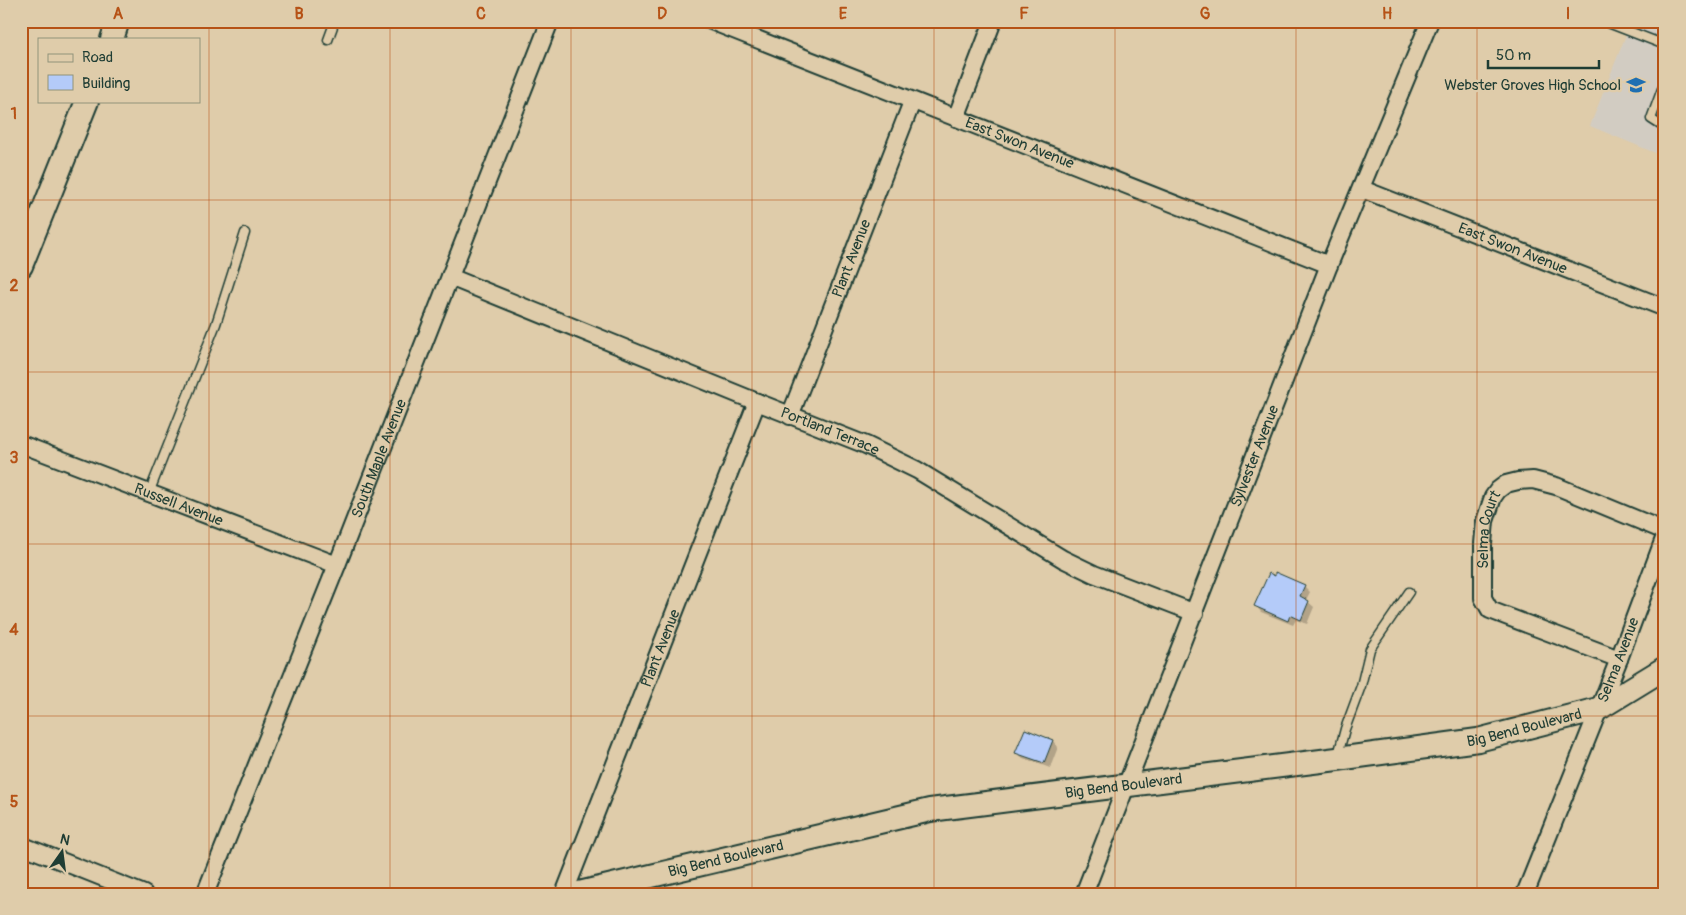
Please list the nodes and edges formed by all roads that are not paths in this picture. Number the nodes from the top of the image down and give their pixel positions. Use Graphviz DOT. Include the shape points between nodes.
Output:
graph roads {
  1 [pos="118,21"];
  2 [pos="335,21"];
  3 [pos="550,21"];
  4 [pos="994,21"];
  5 [pos="1430,21"];
  6 [pos="1603,21"];
  7 [pos="719,23"];
  8 [pos="112,38"];
  9 [pos="328,40"];
  10 [pos="1665,45"];
  11 [pos="1665,88"];
  12 [pos="87,102"];
  13 [pos="912,102"];
  14 [pos="956,118"];
  15 [pos="1665,128"];
  16 [pos="1362,189"];
  17 [pos="245,233"];
  18 [pos="1329,265"];
  19 [pos="21,266"];
  20 [pos="450,277"];
  21 [pos="1665,308"];
  22 [pos="757,402"];
  23 [pos="790,416"];
  24 [pos="21,444"];
  25 [pos="149,493"];
  26 [pos="1665,531"];
  27 [pos="1665,536"];
  28 [pos="336,565"];
  29 [pos="1409,592"];
  30 [pos="1195,613"];
  31 [pos="1619,659"];
  32 [pos="1665,668"];
  33 [pos="1598,708"];
  34 [pos="1337,759"];
  35 [pos="1127,785"];
  36 [pos="21,845"];
  37 [pos="144,894"];
  38 [pos="205,894"];
  39 [pos="564,894"];
  40 [pos="575,894"];
  41 [pos="1084,894"];
  42 [pos="1525,894"];
  1 -- 8 [label="main road"];
  2 -- 9 [label="lane"];
  3 -- 20 [label="street, South Maple Avenue"];
  4 -- 14 [label="street"];
  5 -- 16 [label="street, Sylvester Avenue"];
  6 -- 10 [label="lane"];
  7 -- 13 [label="street, East Swon Avenue"];
  11 -- 15 [label="lane" via="1651,119"];
  12 -- 19 [label="main road"];
  13 -- 14 [label="street, East Swon Avenue"];
  13 -- 23 [label="street, Plant Avenue"];
  14 -- 18 [label="street, East Swon Avenue"];
  16 -- 18 [label="street, Sylvester Avenue"];
  16 -- 21 [label="street, East Swon Avenue"];
  17 -- 25 [label="lane" via="216,324"];
  18 -- 30 [label="street, Sylvester Avenue"];
  20 -- 22 [label="street, Portland Terrace"];
  20 -- 28 [label="street, South Maple Avenue"];
  22 -- 23 [label="street, Portland Terrace"];
  22 -- 39 [label="street, Plant Avenue"];
  23 -- 30 [label="street, Portland Terrace" via="866,445 917,470 1094,574"];
  24 -- 25 [label="street, Russell Avenue"];
  25 -- 28 [label="street, Russell Avenue"];
  26 -- 31 [label="street, Selma Court" via="1556,486 1533,480 1506,484 1493,497 1489,508 1483,544 1483,598 1490,610"];
  27 -- 31 [label="street, Selma Avenue"];
  28 -- 38 [label="street, South Maple Avenue"];
  29 -- 34 [label="lane" via="1370,648"];
  30 -- 35 [label="street, Sylvester Avenue"];
  31 -- 33 [label="street, Selma Avenue"];
  32 -- 33 [label="main road, Big Bend Boulevard"];
  33 -- 34 [label="main road, Big Bend Boulevard" via="1478,740"];
  33 -- 42 [label="street, Selma Avenue"];
  34 -- 35 [label="main road, Big Bend Boulevard"];
  35 -- 40 [label="main road, Big Bend Boulevard" via="930,810"];
  35 -- 41 [label="street, Sylvester Avenue"];
  36 -- 37 [label="street"];
}
